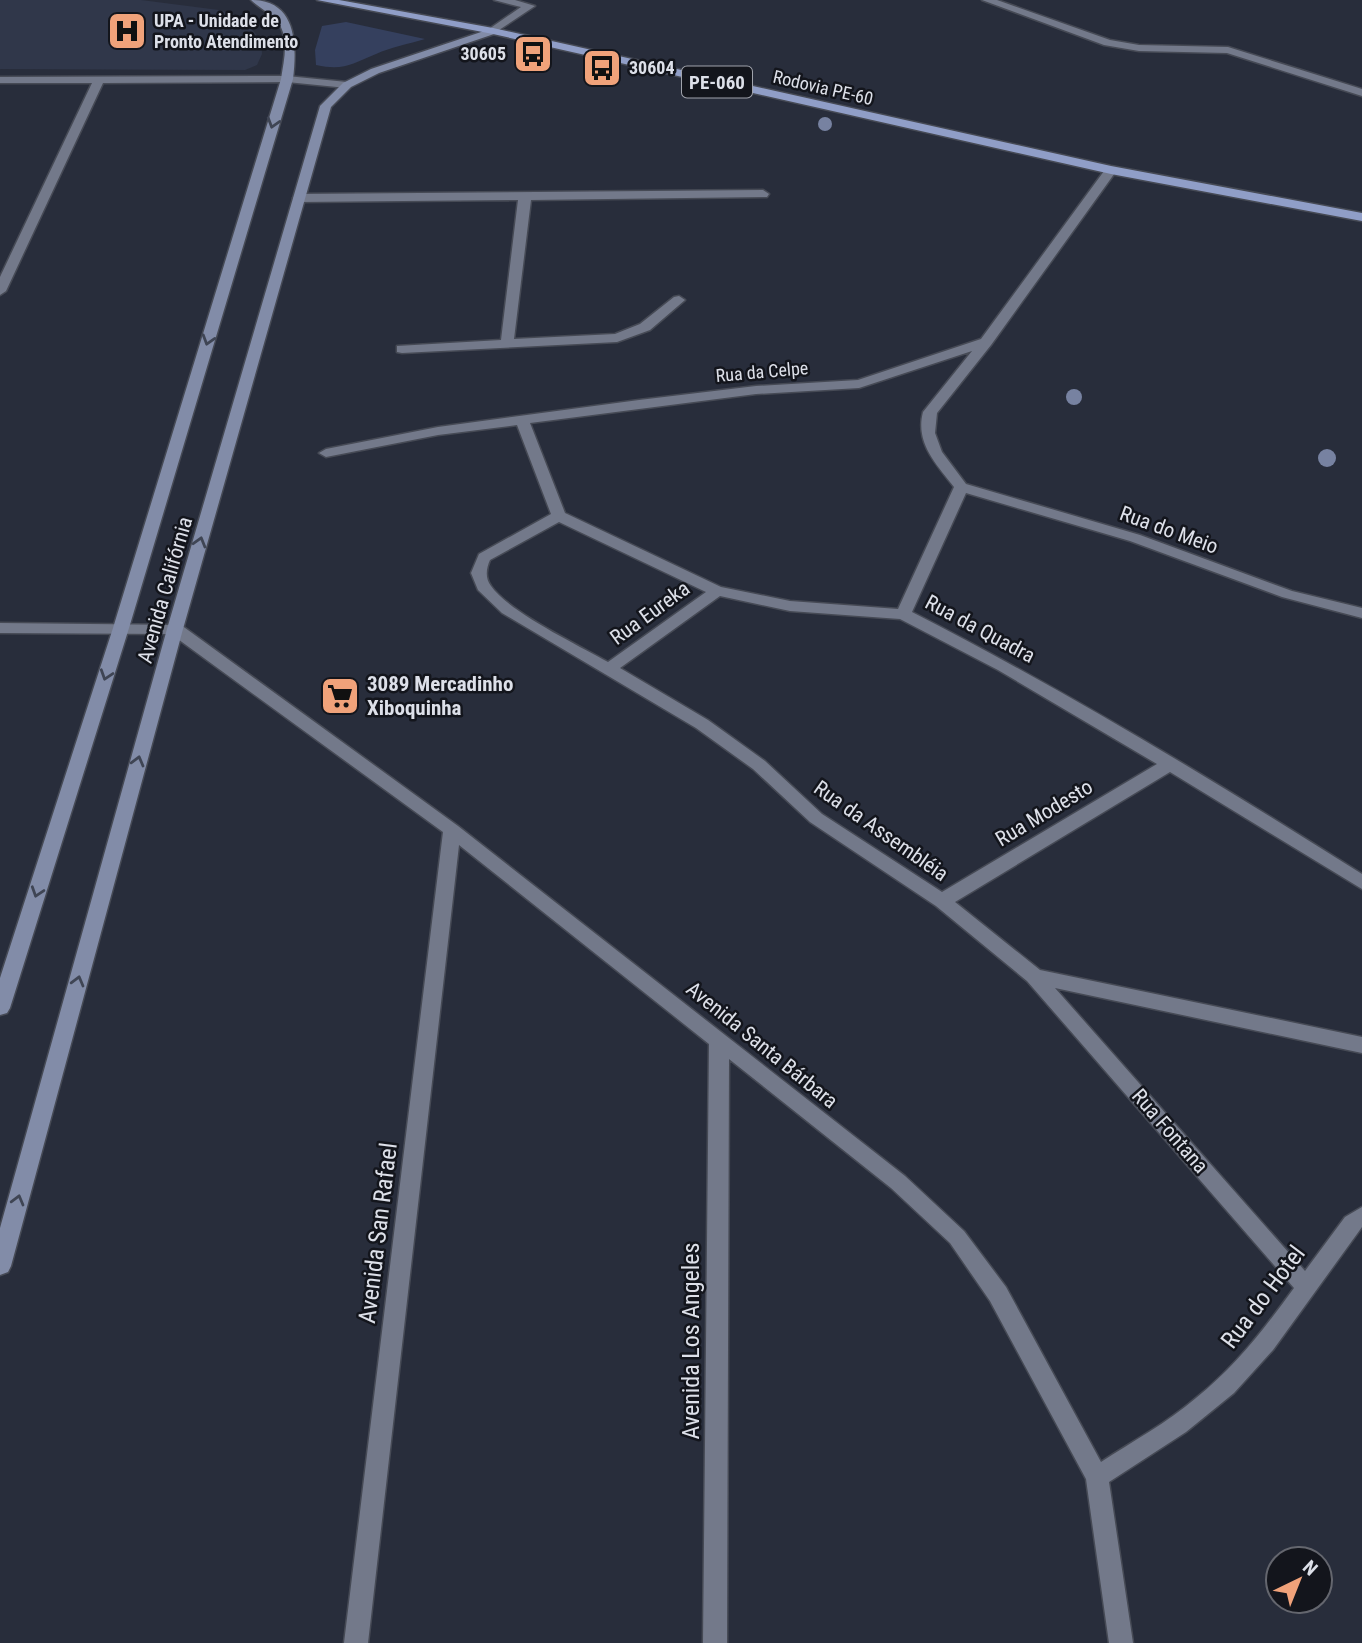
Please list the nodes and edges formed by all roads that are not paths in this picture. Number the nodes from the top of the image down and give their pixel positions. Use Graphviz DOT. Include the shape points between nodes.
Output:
graph roads {
  1 [pos="256,0"];
  2 [pos="321,0"];
  3 [pos="499,0"];
  4 [pos="987,0"];
  5 [pos="493,31"];
  6 [pos="287,79"];
  7 [pos="0,80"];
  8 [pos="99,80"];
  9 [pos="347,85"];
  10 [pos="1362,93"];
  11 [pos="1111,170"];
  12 [pos="763,194"];
  13 [pos="525,196"];
  14 [pos="299,198"];
  15 [pos="1362,218"];
  16 [pos="0,291"];
  17 [pos="678,300"];
  18 [pos="986,342"];
  19 [pos="507,344"];
  20 [pos="402,349"];
  21 [pos="522,419"];
  22 [pos="326,453"];
  23 [pos="961,487"];
  24 [pos="559,516"];
  25 [pos="718,591"];
  26 [pos="1362,613"];
  27 [pos="903,614"];
  28 [pos="0,628"];
  29 [pos="121,628"];
  30 [pos="175,629"];
  31 [pos="608,669"];
  32 [pos="1170,764"];
  33 [pos="452,830"];
  34 [pos="1362,883"];
  35 [pos="942,901"];
  36 [pos="1034,976"];
  37 [pos="0,1008"];
  38 [pos="719,1039"];
  39 [pos="1362,1045"];
  40 [pos="1362,1216"];
  41 [pos="0,1266"];
  42 [pos="1305,1286"];
  43 [pos="1097,1477"];
  44 [pos="356,1643"];
  45 [pos="715,1643"];
  46 [pos="1121,1643"];
  1 -- 6 [label="street, Avenida Califórnia" via="288,25 292,41"];
  2 -- 5 [label="main road, Rodovia PE-60 / PE-060"];
  3 -- 5 [label="street" via="530,6"];
  4 -- 10 [label="street" via="1108,43 1228,50"];
  5 -- 9 [label="street, Avenida Califórnia"];
  5 -- 11 [label="main road, Rodovia PE-60 / PE-060"];
  6 -- 8 [label="street"];
  6 -- 9 [label="street"];
  6 -- 29 [label="street, Avenida Califórnia, one-way"];
  7 -- 8 [label="street"];
  8 -- 16 [label="street"];
  9 -- 14 [label="street, Avenida Califórnia" via="326,106"];
  11 -- 15 [label="main road, PE-060"];
  11 -- 18 [label="street"];
  12 -- 13 [label="street"];
  13 -- 14 [label="street"];
  13 -- 19 [label="street"];
  30 -- 14 [label="street, Avenida Califórnia, one-way"];
  17 -- 19 [label="street" via="645,327 617,338"];
  18 -- 21 [label="street, Rua da Celpe" via="859,384 756,390"];
  18 -- 23 [label="street" via="925,424 926,438"];
  19 -- 20 [label="street"];
  21 -- 22 [label="street, Rua da Celpe"];
  21 -- 24 [label="street"];
  23 -- 26 [label="street, Rua do Meio" via="1135,538 1287,594"];
  23 -- 27 [label="street"];
  24 -- 25 [label="street, Rua da Quadra"];
  24 -- 31 [label="street, Rua da Assembléia" via="484,557 478,578 508,610"];
  25 -- 27 [label="street, Rua da Quadra" via="790,606"];
  25 -- 31 [label="street, Rua Eureka"];
  27 -- 32 [label="street, Rua da Quadra" via="1004,666"];
  28 -- 29 [label="street"];
  29 -- 30 [label="street"];
  29 -- 37 [label="street, Avenida Califórnia, one-way"];
  30 -- 33 [label="street, Avenida Santa Bárbara"];
  41 -- 30 [label="street, Avenida Califórnia, one-way"];
  31 -- 35 [label="street, Rua da Assembléia" via="702,724 759,765 816,818"];
  32 -- 34 [label="street, Rua da Quadra"];
  32 -- 35 [label="street, Rua Modesto"];
  33 -- 38 [label="street, Avenida Santa Bárbara"];
  33 -- 44 [label="street, Avenida San Rafael"];
  35 -- 36 [label="street, Rua da Assembléia"];
  36 -- 39 [label="street, Rua da Assembléia"];
  36 -- 42 [label="street, Rua Fontana"];
  38 -- 43 [label="street, Avenida Santa Bárbara" via="898,1182 957,1237 998,1294"];
  38 -- 45 [label="street, Avenida Los Angeles"];
  40 -- 42 [label="street, Rua do Hotel"];
  42 -- 43 [label="street, Rua do Hotel" via="1261,1349 1204,1406"];
  43 -- 46 [label="street, Avenida Santa Bárbara"];
}
